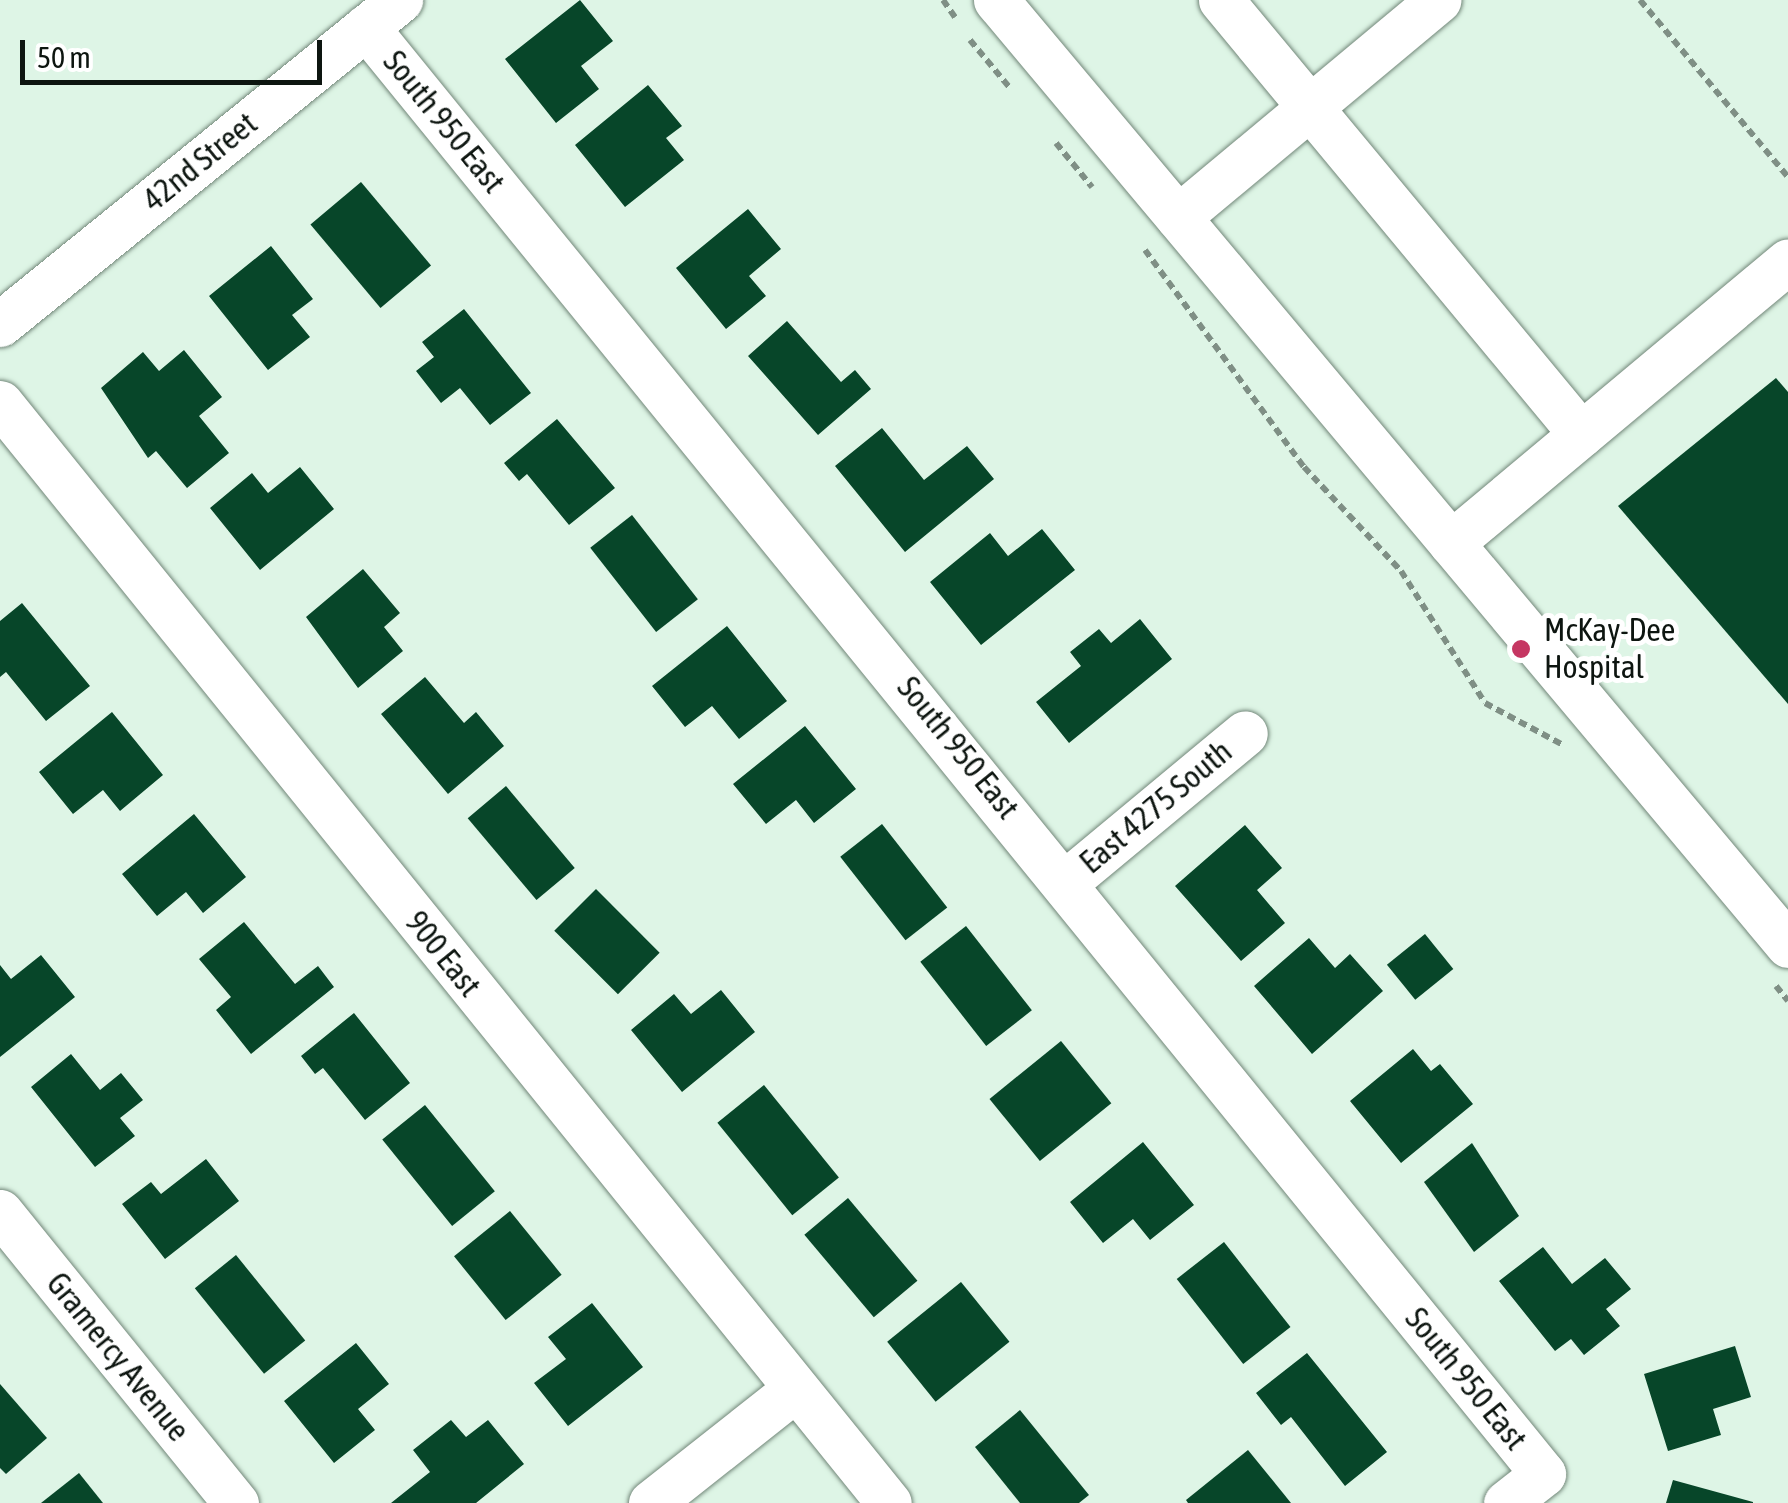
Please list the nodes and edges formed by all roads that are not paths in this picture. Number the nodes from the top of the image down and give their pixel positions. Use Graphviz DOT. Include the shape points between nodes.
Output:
graph roads {
  1 [pos="996,0"];
  2 [pos="1221,0"];
  3 [pos="1438,0"];
  4 [pos="383,14"];
  5 [pos="1310,107"];
  6 [pos="1178,217"];
  7 [pos="1788,262"];
  8 [pos="0,324"];
  9 [pos="0,403"];
  10 [pos="1581,434"];
  11 [pos="1451,543"];
  12 [pos="1245,733"];
  13 [pos="1068,881"];
  14 [pos="1776,958"];
  15 [pos="0,1212"];
  16 [pos="794,1390"];
  17 [pos="236,1503"];
  18 [pos="651,1503"];
  19 [pos="890,1503"];
  20 [pos="1506,1503"];
  1 -- 6 [label="street"];
  2 -- 5 [label="street"];
  3 -- 5 [label="street"];
  4 -- 8 [label="street, 42nd Street"];
  4 -- 13 [label="street, South 950 East"];
  5 -- 6 [label="street"];
  5 -- 10 [label="street"];
  6 -- 11 [label="street"];
  7 -- 10 [label="street"];
  9 -- 16 [label="street, 900 East"];
  10 -- 11 [label="street"];
  11 -- 14 [label="street"];
  12 -- 13 [label="street, East 4275 South"];
  13 -- 20 [label="street, South 950 East" via="1543,1474"];
  15 -- 17 [label="street, Gramercy Avenue"];
  16 -- 18 [label="street"];
  16 -- 19 [label="street, 900 East"];
}
